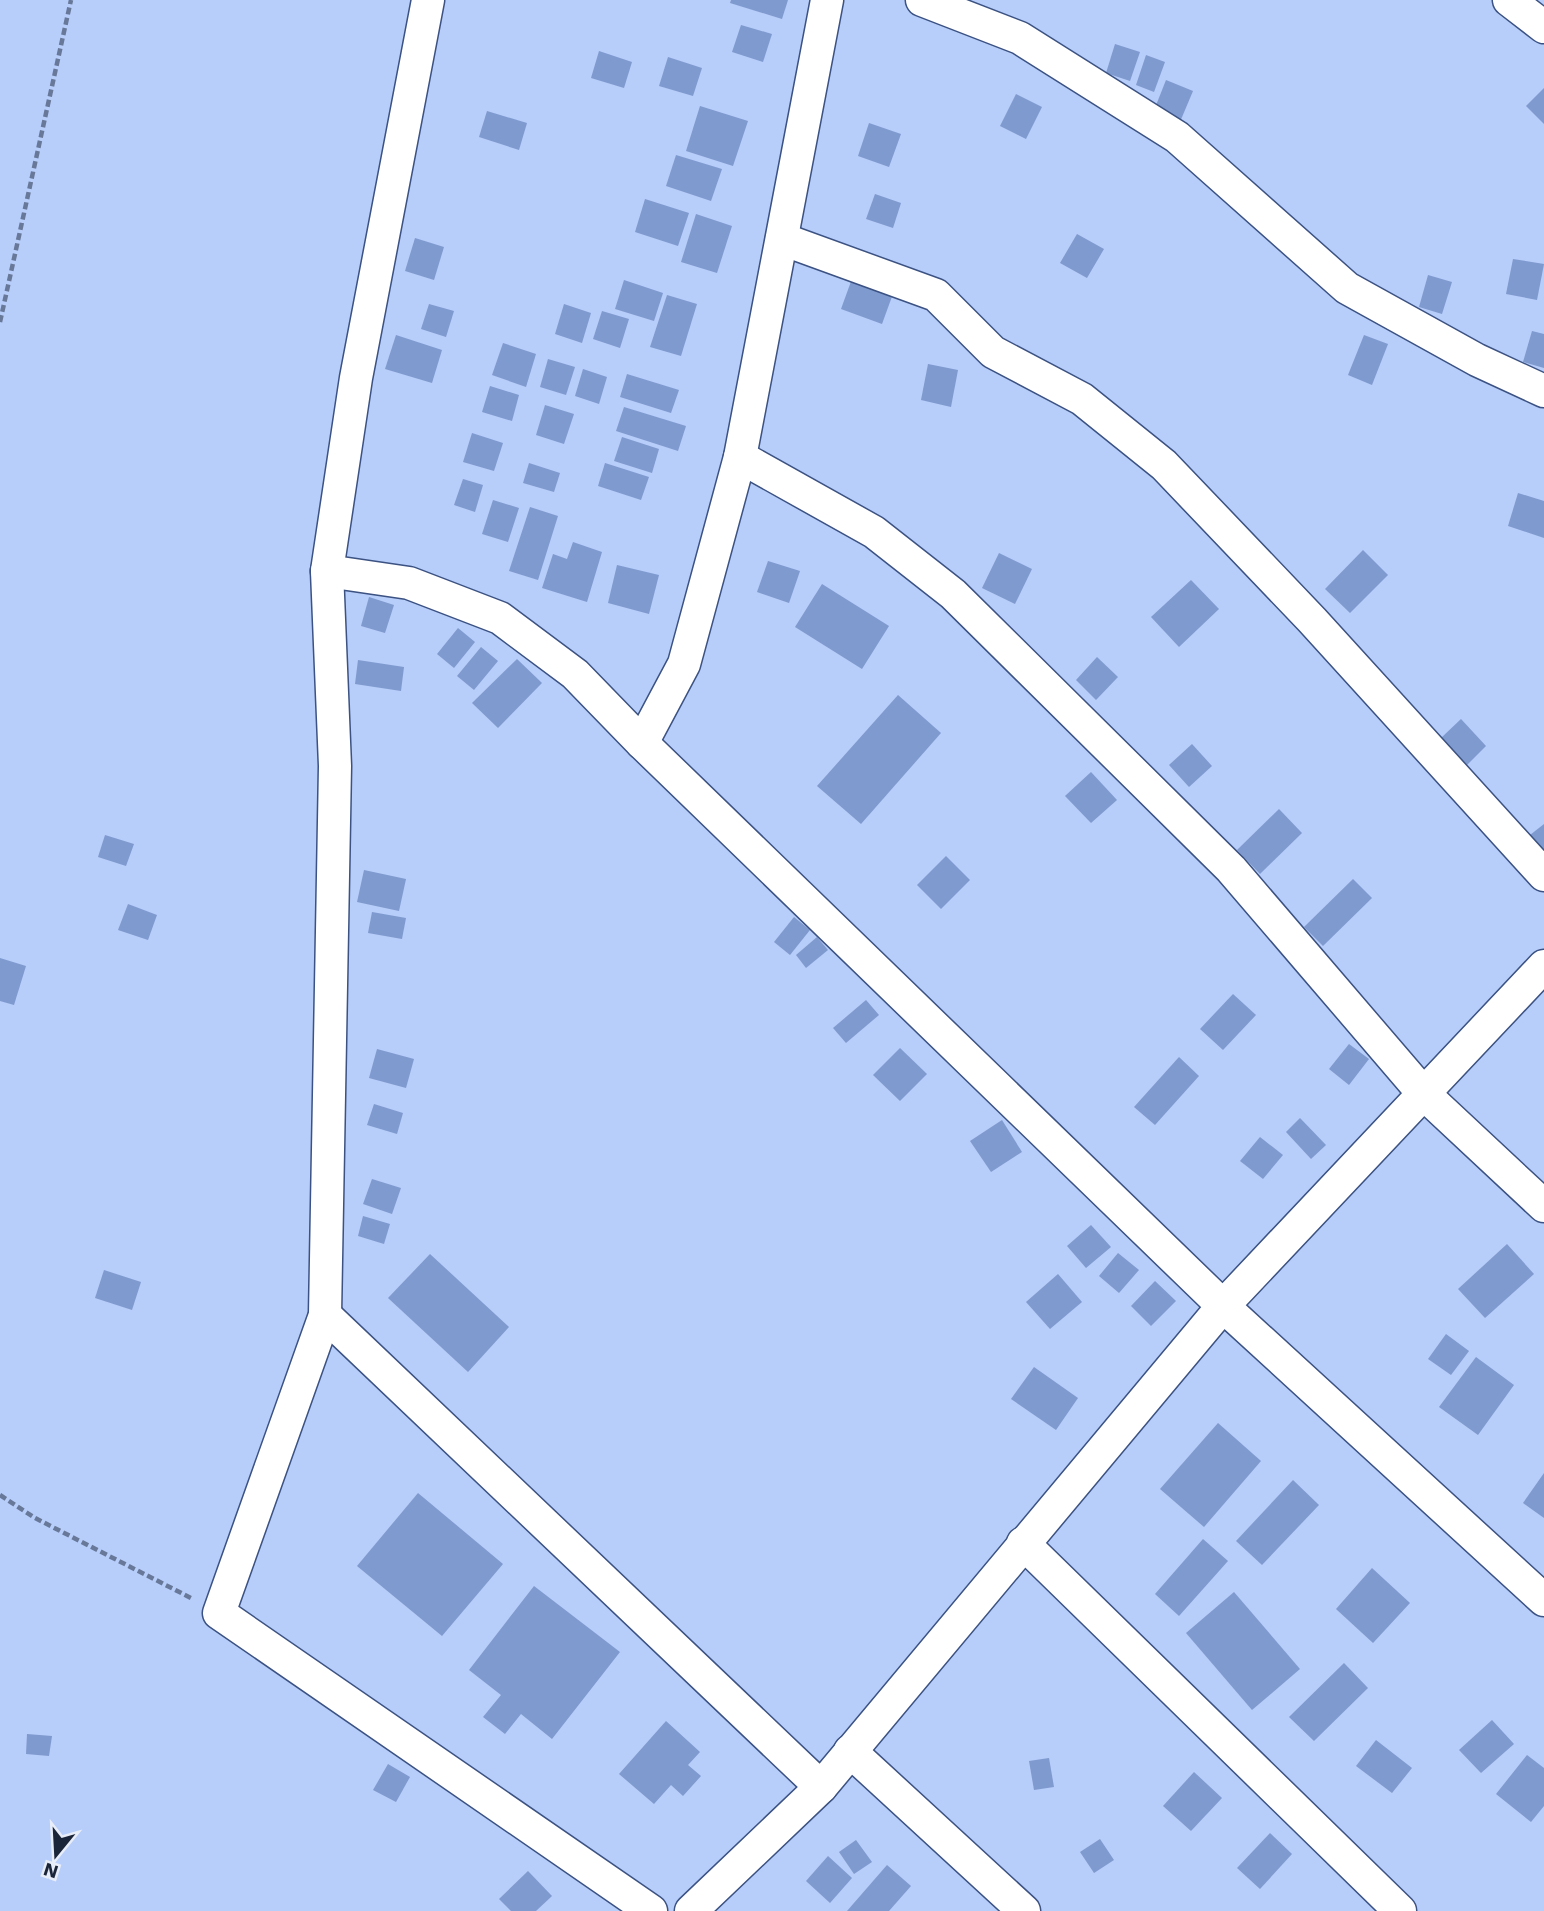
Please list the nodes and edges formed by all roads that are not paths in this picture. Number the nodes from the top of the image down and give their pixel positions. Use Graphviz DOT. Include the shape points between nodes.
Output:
graph roads {
  1 [pos="428,0"];
  2 [pos="827,0"];
  3 [pos="922,0"];
  4 [pos="1510,0"];
  5 [pos="1544,27"];
  6 [pos="782,239"];
  7 [pos="1544,391"];
  8 [pos="740,457"];
  9 [pos="327,571"];
  10 [pos="642,743"];
  11 [pos="1544,875"];
  12 [pos="1544,966"];
  13 [pos="1423,1094"];
  14 [pos="1544,1206"];
  15 [pos="1223,1306"];
  16 [pos="325,1315"];
  17 [pos="1023,1543"];
  18 [pos="1544,1600"];
  19 [pos="850,1751"];
  20 [pos="821,1787"];
  21 [pos="651,1911"];
  22 [pos="691,1911"];
  23 [pos="1024,1911"];
  24 [pos="1400,1911"];
  1 -- 9 [label="street" via="356,378"];
  2 -- 6 [label="street"];
  3 -- 7 [label="street" via="1020,38 1177,137 1347,288 1477,360"];
  4 -- 5 [label="street"];
  6 -- 8 [label="street"];
  6 -- 11 [label="street" via="936,295 993,352 1082,399 1164,465"];
  8 -- 10 [label="street" via="684,664"];
  8 -- 13 [label="street" via="874,532 953,594 1231,869"];
  9 -- 10 [label="street" via="410,583 499,618 575,674"];
  9 -- 16 [label="street" via="335,766"];
  10 -- 15 [label="street"];
  12 -- 13 [label="street"];
  13 -- 14 [label="street"];
  13 -- 15 [label="street"];
  15 -- 17 [label="street"];
  15 -- 18 [label="street"];
  16 -- 20 [label="street"];
  16 -- 21 [label="street" via="219,1613"];
  17 -- 19 [label="street"];
  17 -- 24 [label="street"];
  19 -- 20 [label="street"];
  19 -- 23 [label="street"];
  20 -- 22 [label="street"];
}
